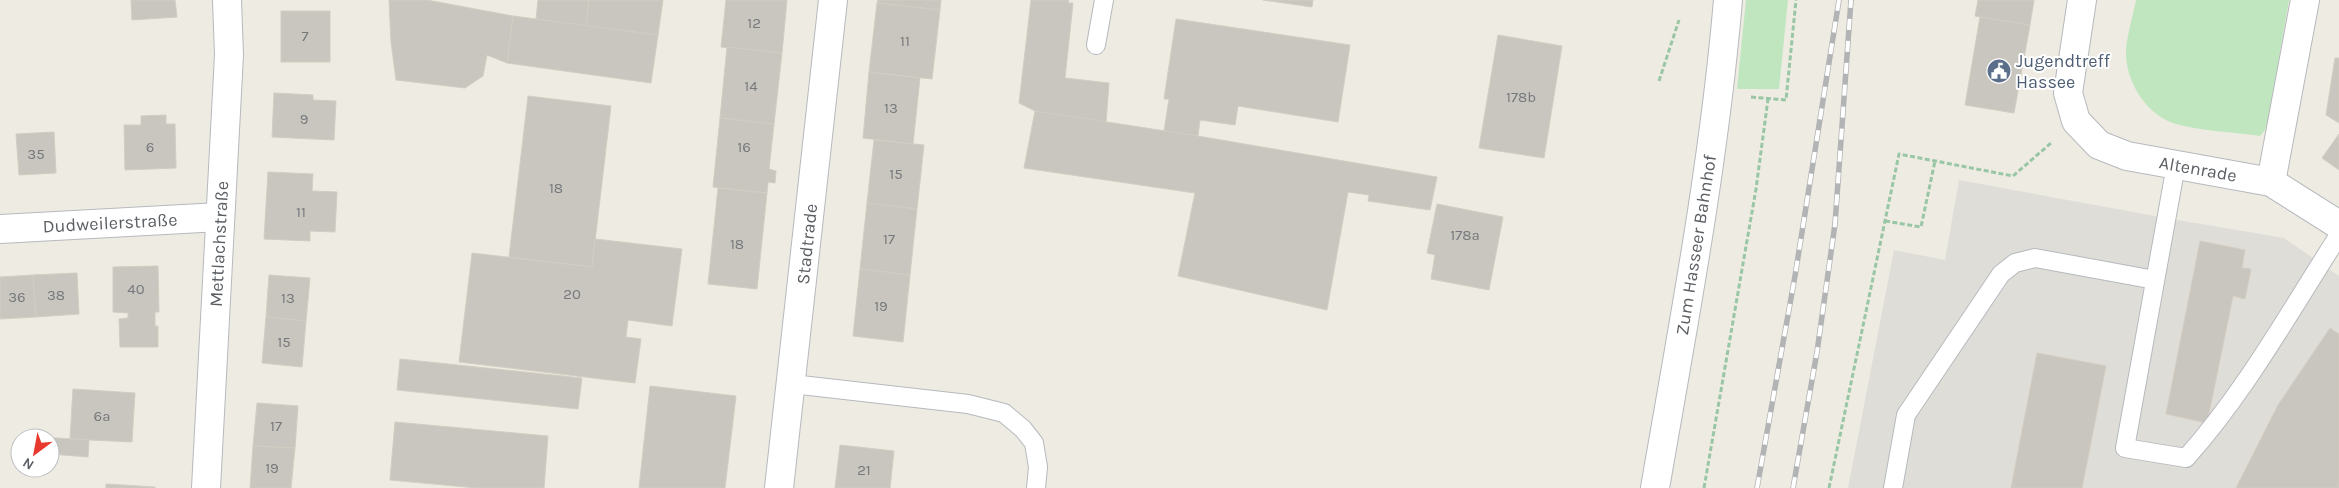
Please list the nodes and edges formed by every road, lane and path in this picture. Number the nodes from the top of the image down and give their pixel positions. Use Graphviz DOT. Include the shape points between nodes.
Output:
graph roads {
  1 [pos="227,0"];
  2 [pos="833,0"];
  3 [pos="1104,0"];
  4 [pos="1728,0"];
  5 [pos="1796,0"];
  6 [pos="2082,0"];
  7 [pos="2305,0"];
  8 [pos="1679,20"];
  9 [pos="1096,45"];
  10 [pos="1659,81"];
  11 [pos="2076,121"];
  12 [pos="1935,161"];
  13 [pos="2176,165"];
  14 [pos="2271,182"];
  15 [pos="220,217"];
  16 [pos="1885,221"];
  17 [pos="2339,225"];
  18 [pos="0,229"];
  19 [pos="2339,235"];
  20 [pos="2155,280"];
  21 [pos="792,384"];
  22 [pos="206,488"];
  23 [pos="779,488"];
  24 [pos="1036,488"];
  25 [pos="1655,488"];
  26 [pos="1704,488"];
  27 [pos="1829,488"];
  28 [pos="1893,488"];
  1 -- 15 [label="street, Mettlachstraße" via="229,55"];
  2 -- 21 [label="street, Stadtrade"];
  3 -- 9 [label="lane"];
  4 -- 25 [label="street, Zum Hasseer Bahnhof" via="1714,128"];
  5 -- 26 [label="path" via="1786,100 1768,99 1748,237"];
  6 -- 11 [label="street, Altenrade" via="2068,93"];
  7 -- 14 [label="street"];
  8 -- 10 [label="path"];
  11 -- 12 [label="path" via="2013,176"];
  11 -- 13 [label="street, Altenrade" via="2099,146 2127,156"];
  12 -- 16 [label="path" via="1921,227"];
  12 -- 16 [label="path" via="1899,154"];
  13 -- 14 [label="street, Altenrade"];
  13 -- 20 [label="lane"];
  14 -- 17 [label="street"];
  15 -- 18 [label="street, Dudweilerstraße"];
  15 -- 22 [label="street, Mettlachstraße"];
  16 -- 27 [label="path"];
  19 -- 20 [label="lane" via="2240,391 2216,425 2186,458 2126,448"];
  20 -- 28 [label="lane" via="2035,258 2015,263 2001,274 1906,415"];
  21 -- 23 [label="street, Stadtrade"];
  21 -- 24 [label="lane" via="968,404 1004,413 1023,428 1034,443 1038,467"];
}
